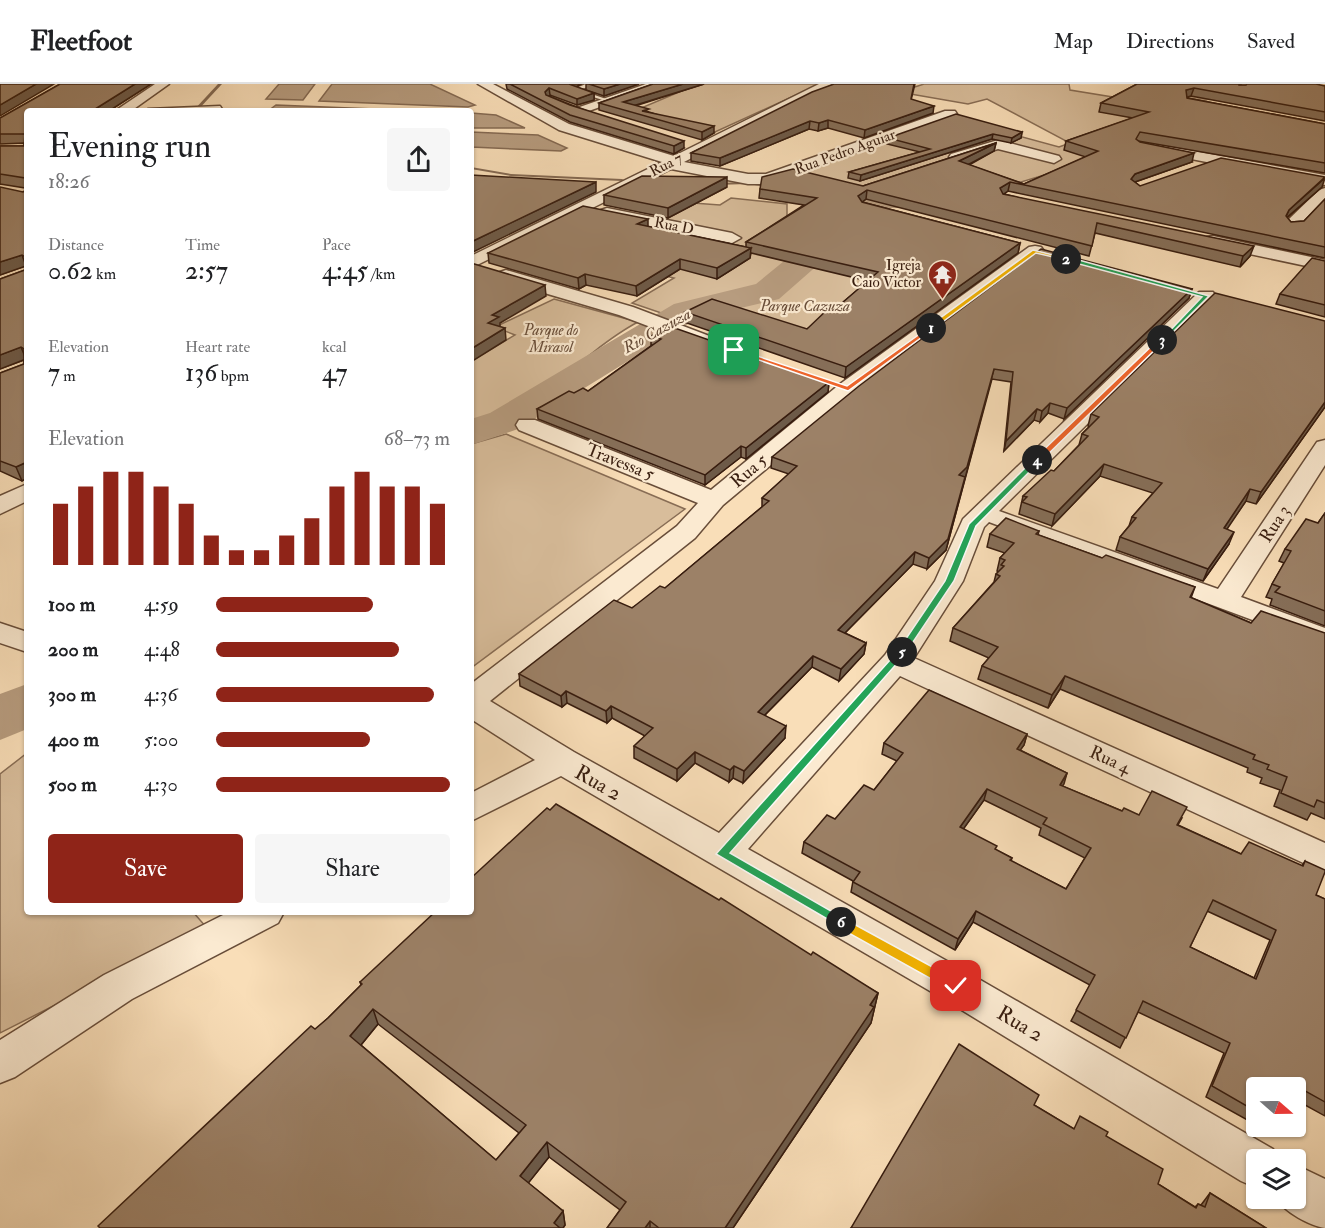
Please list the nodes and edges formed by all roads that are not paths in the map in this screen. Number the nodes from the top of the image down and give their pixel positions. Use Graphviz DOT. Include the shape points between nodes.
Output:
graph roads {
  1 [pos="163,84"];
  2 [pos="512,84"];
  3 [pos="592,84"];
  4 [pos="659,84"];
  5 [pos="829,84"];
  6 [pos="488,87"];
  7 [pos="607,101"];
  8 [pos="127,108"];
  9 [pos="950,114"];
  10 [pos="606,119"];
  11 [pos="683,142"];
  12 [pos="1143,146"];
  13 [pos="702,147"];
  14 [pos="1053,159"];
  15 [pos="1216,160"];
  16 [pos="672,162"];
  17 [pos="938,163"];
  18 [pos="792,171"];
  19 [pos="1190,171"];
  20 [pos="814,177"];
  21 [pos="1325,180"];
  22 [pos="590,184"];
  23 [pos="625,186"];
  24 [pos="1325,192"];
  25 [pos="581,208"];
  26 [pos="1293,225"];
  27 [pos="732,238"];
  28 [pos="1200,238"];
  29 [pos="1035,251"];
  30 [pos="474,262"];
  31 [pos="474,265"];
  32 [pos="1325,265"];
  33 [pos="1183,290"];
  34 [pos="720,345"];
  35 [pos="527,425"];
  36 [pos="1325,447"];
  37 [pos="714,500"];
  38 [pos="983,513"];
  39 [pos="1224,601"];
  40 [pos="1325,638"];
  41 [pos="896,662"];
  42 [pos="474,700"];
  43 [pos="474,704"];
  44 [pos="562,761"];
  45 [pos="474,805"];
  46 [pos="722,854"];
  47 [pos="1325,859"];
  48 [pos="259,915"];
  49 [pos="0,1063"];
  50 [pos="1246,1158"];
  51 [pos="1306,1194"];
  52 [pos="1325,1206"];
  1 -- 8 [label="street"];
  2 -- 6 [label="street"];
  3 -- 7 [label="lane" via="574,90"];
  4 -- 7 [label="street"];
  5 -- 13 [label="street, Rua 7"];
  6 -- 16 [label="street, Rua Pedro Aguiar" via="564,127"];
  7 -- 10 [label="street" via="574,108"];
  9 -- 18 [label="street, Rua Pedro Aguiar"];
  11 -- 13 [label="street"];
  12 -- 15 [label="street"];
  13 -- 16 [label="street, Rua 7"];
  14 -- 17 [label="street" via="998,144"];
  15 -- 19 [label="street"];
  15 -- 21 [label="street"];
  16 -- 18 [label="street, Rua Pedro Aguiar" via="758,180"];
  16 -- 23 [label="street, Rua 7"];
  18 -- 20 [label="street"];
  22 -- 23 [label="street"];
  23 -- 25 [label="street, Rua 7"];
  24 -- 26 [label="street"];
  25 -- 27 [label="street, Rua D"];
  25 -- 30 [label="street, Rua 7"];
  28 -- 32 [label="street"];
  29 -- 37 [label="street, Rua 5" via="837,385"];
  31 -- 34 [label="street" via="641,316"];
  33 -- 38 [label="street" via="1217,299"];
  35 -- 37 [label="street, Travessa 5"];
  36 -- 39 [label="street, Rua 3"];
  37 -- 42 [label="street, Rua 5" via="686,532"];
  38 -- 39 [label="street"];
  38 -- 41 [label="street" via="972,525 949,581"];
  39 -- 40 [label="street"];
  41 -- 46 [label="street"];
  41 -- 47 [label="street, Rua 4"];
  43 -- 44 [label="street, Rua 2"];
  44 -- 45 [label="street"];
  44 -- 46 [label="street, Rua 2"];
  46 -- 50 [label="street, Rua 2" via="956,986"];
  48 -- 49 [label="street" via="118,987"];
  51 -- 52 [label="street"];
}
